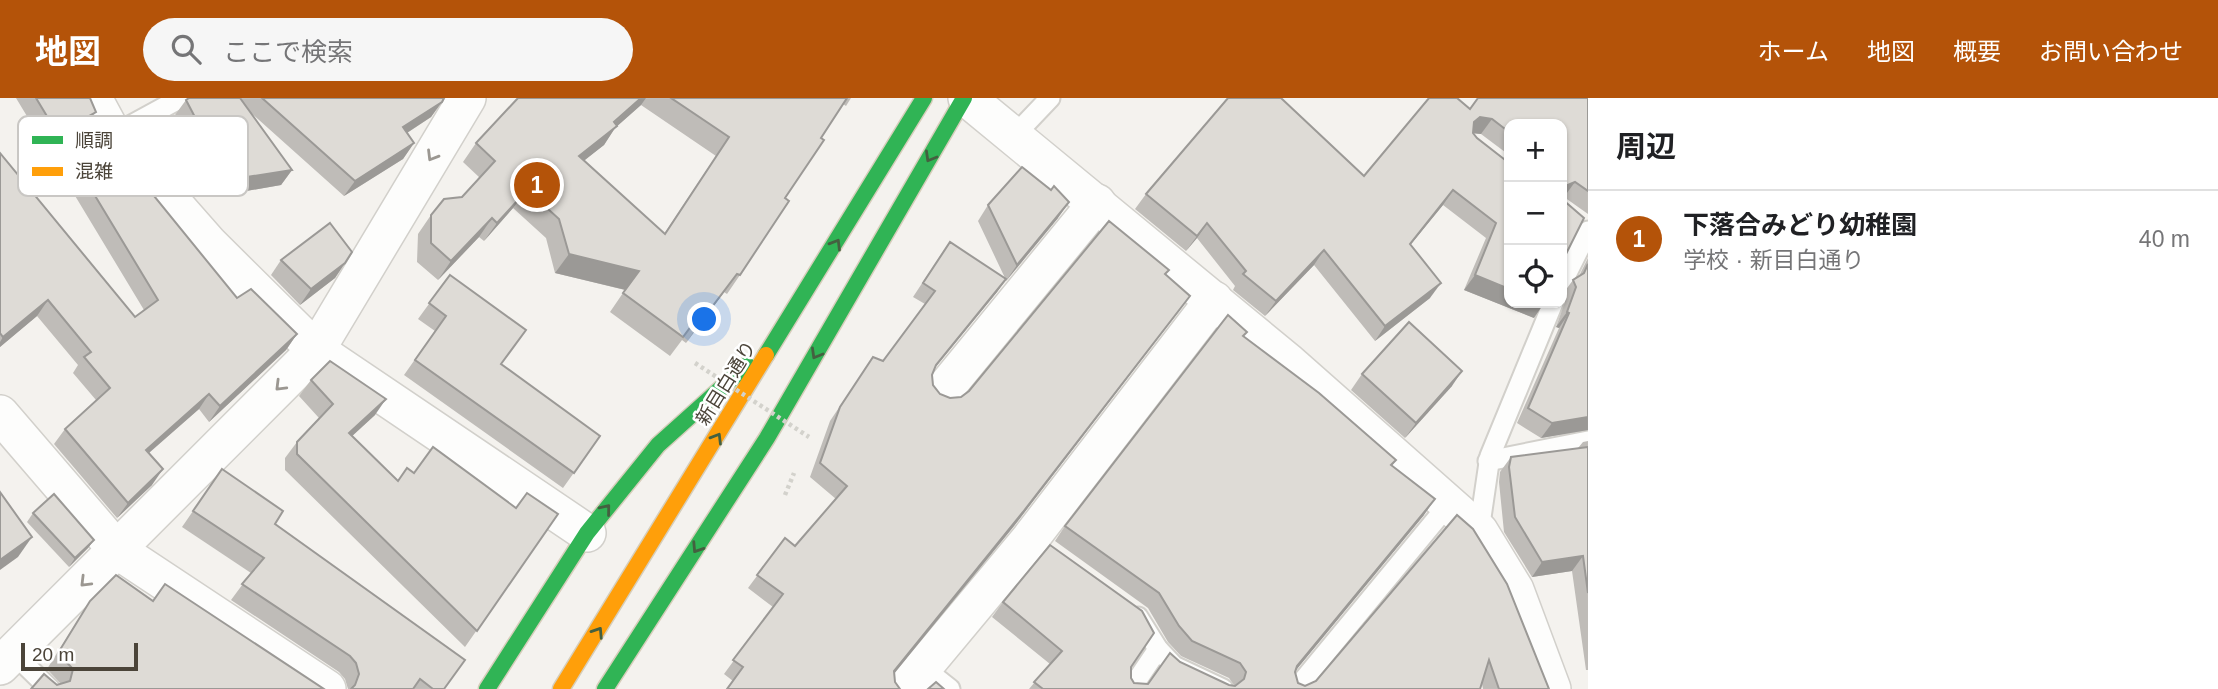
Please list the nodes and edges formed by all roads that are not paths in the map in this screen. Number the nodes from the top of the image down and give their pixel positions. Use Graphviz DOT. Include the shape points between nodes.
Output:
graph roads {
  1 [pos="93,98"];
  2 [pos="181,98"];
  3 [pos="467,98"];
  4 [pos="924,98"];
  5 [pos="965,98"];
  6 [pos="1050,98"];
  7 [pos="103,116"];
  8 [pos="148,116"];
  9 [pos="1012,138"];
  10 [pos="167,196"];
  11 [pos="1097,203"];
  12 [pos="1570,216"];
  13 [pos="1588,230"];
  14 [pos="1580,256"];
  15 [pos="1567,276"];
  16 [pos="1214,300"];
  17 [pos="1551,308"];
  18 [pos="779,337"];
  19 [pos="316,350"];
  20 [pos="943,391"];
  21 [pos="0,414"];
  22 [pos="767,438"];
  23 [pos="1588,441"];
  24 [pos="1488,461"];
  25 [pos="1448,505"];
  26 [pos="741,510"];
  27 [pos="1479,531"];
  28 [pos="587,533"];
  29 [pos="117,550"];
  30 [pos="1119,603"];
  31 [pos="1158,649"];
  32 [pos="6,659"];
  33 [pos="913,678"];
  34 [pos="50,689"];
  35 [pos="327,689"];
  36 [pos="487,689"];
  37 [pos="561,689"];
  38 [pos="605,689"];
  39 [pos="950,689"];
  40 [pos="1131,689"];
  41 [pos="1223,689"];
  42 [pos="1296,689"];
  43 [pos="1552,689"];
  1 -- 7 [label="street"];
  2 -- 8 [label="lane"];
  3 -- 19 [label="street, one-way"];
  18 -- 4 [label="main road, 新目白通り, one-way"];
  5 -- 9 [label="street"];
  5 -- 22 [label="main road, one-way"];
  6 -- 9 [label="lane"];
  9 -- 11 [label="street"];
  10 -- 19 [label="street"];
  11 -- 16 [label="street"];
  11 -- 20 [label="street"];
  12 -- 13 [label="lane"];
  13 -- 14 [label="lane"];
  14 -- 15 [label="lane"];
  16 -- 25 [label="street"];
  16 -- 33 [label="street" via="1035,543"];
  17 -- 24 [label="lane"];
  28 -- 18 [label="main road, one-way" via="658,445"];
  37 -- 18 [label="main road, 新目白通り, one-way"];
  19 -- 28 [label="street"];
  19 -- 29 [label="street, one-way"];
  21 -- 29 [label="street"];
  22 -- 26 [label="main road"];
  22 -- 38 [label="main road, one-way"];
  23 -- 24 [label="lane"];
  24 -- 27 [label="lane"];
  25 -- 27 [label="street"];
  25 -- 42 [label="lane"];
  27 -- 43 [label="street" via="1515,590"];
  28 -- 36 [label="main road"];
  29 -- 32 [label="street, one-way"];
  29 -- 35 [label="street"];
  30 -- 31 [label="lane" via="1141,618"];
  31 -- 40 [label="lane"];
  31 -- 41 [label="lane" via="1174,666"];
  32 -- 34 [label="lane"];
  33 -- 39 [label="lane"];
}
